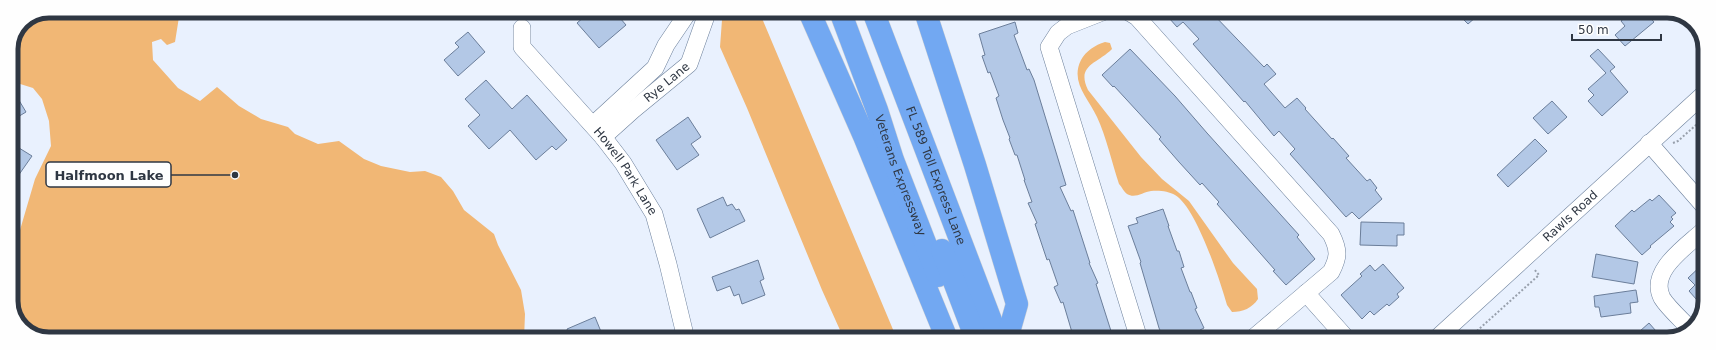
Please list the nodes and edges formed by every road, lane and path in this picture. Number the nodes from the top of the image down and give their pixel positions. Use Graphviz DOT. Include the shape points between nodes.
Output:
graph roads {
  1 [pos="684,18"];
  2 [pos="705,18"];
  3 [pos="812,18"];
  4 [pos="843,18"];
  5 [pos="876,18"];
  6 [pos="891,18"];
  7 [pos="927,18"];
  8 [pos="1089,18"];
  9 [pos="1138,18"];
  10 [pos="522,28"];
  11 [pos="678,28"];
  12 [pos="699,36"];
  13 [pos="655,68"];
  14 [pos="668,81"];
  15 [pos="1698,99"];
  16 [pos="877,110"];
  17 [pos="598,131"];
  18 [pos="1649,143"];
  19 [pos="1698,199"];
  20 [pos="1698,236"];
  21 [pos="1306,293"];
  22 [pos="1687,325"];
  23 [pos="684,332"];
  24 [pos="944,332"];
  25 [pos="959,332"];
  26 [pos="973,332"];
  27 [pos="1004,332"];
  28 [pos="1005,332"];
  29 [pos="1007,332"];
  30 [pos="1137,332"];
  31 [pos="1260,332"];
  32 [pos="1341,332"];
  33 [pos="1444,332"];
  1 -- 11 [label="street, Rye Lane"];
  2 -- 12 [label="street, Rye Lane"];
  3 -- 24 [label="highway" via="864,136"];
  4 -- 16 [label="highway, Veterans Expressway"];
  5 -- 27 [label="highway, FL 589 Toll Express Lane"];
  6 -- 28 [label="highway"];
  7 -- 29 [label="highway" via="1017,304"];
  8 -- 30 [label="street" via="1067,26 1058,33 1049,47"];
  9 -- 21 [label="street" via="1331,234 1337,246 1337,261 1331,272"];
  10 -- 17 [label="street, Howell Park Lane" via="522,47"];
  11 -- 12 [label="street"];
  11 -- 13 [label="street, Rye Lane"];
  12 -- 14 [label="street, Rye Lane" via="689,64"];
  13 -- 14 [label="street"];
  13 -- 17 [label="street, Rye Lane"];
  14 -- 17 [label="street, Rye Lane"];
  15 -- 18 [label="street, Rawls Road"];
  16 -- 25 [label="highway, Veterans Expressway" via="893,160"];
  16 -- 26 [label="highway, FL 589 Toll Express Lane" via="902,145"];
  17 -- 23 [label="street, Howell Park Lane" via="623,163 654,214"];
  18 -- 19 [label="street"];
  18 -- 33 [label="street, Rawls Road"];
  20 -- 22 [label="street" via="1665,266 1660,276 1662,298"];
  21 -- 31 [label="street"];
  21 -- 32 [label="street"];
}
